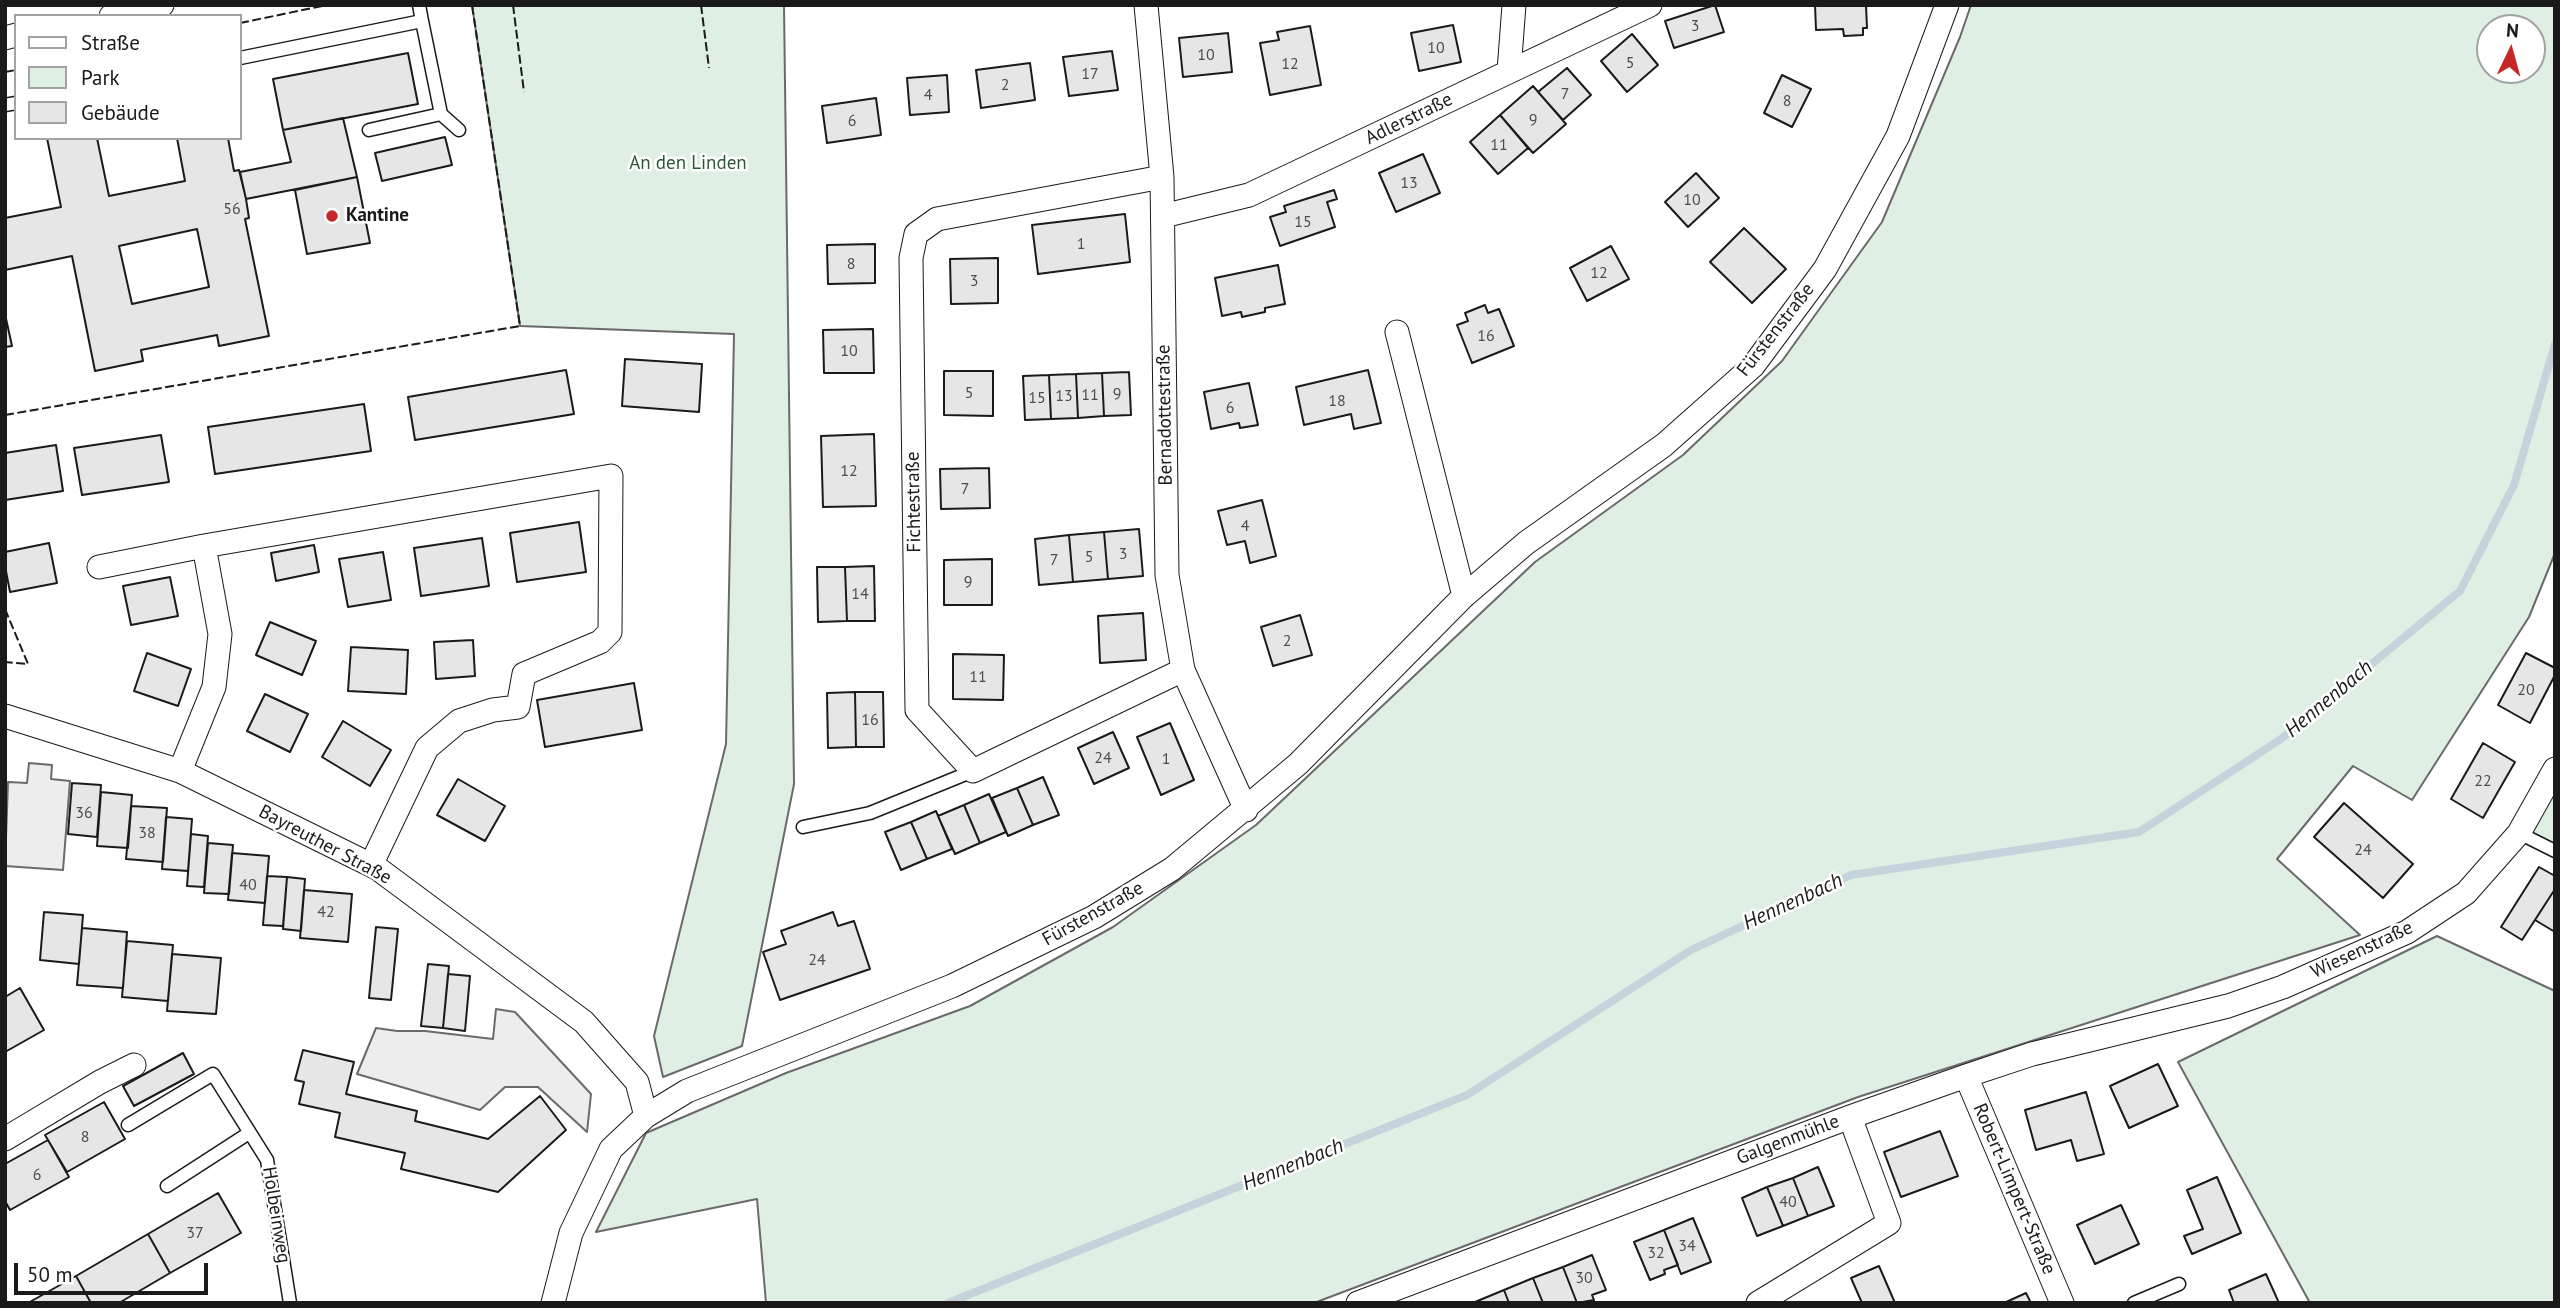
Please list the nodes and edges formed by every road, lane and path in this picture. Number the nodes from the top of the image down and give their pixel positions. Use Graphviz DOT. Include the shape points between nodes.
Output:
graph roads {
  1 [pos="162,5"];
  2 [pos="419,5"];
  3 [pos="1146,5"];
  4 [pos="1514,5"];
  5 [pos="1650,5"];
  6 [pos="1947,5"];
  7 [pos="120,14"];
  8 [pos="422,21"];
  9 [pos="242,58"];
  10 [pos="1509,71"];
  11 [pos="441,114"];
  12 [pos="369,130"];
  13 [pos="459,130"];
  14 [pos="1162,177"];
  15 [pos="1163,216"];
  16 [pos="1398,332"];
  17 [pos="204,546"];
  18 [pos="99,567"];
  19 [pos="1464,596"];
  20 [pos="1183,670"];
  21 [pos="6,721"];
  22 [pos="2555,769"];
  23 [pos="180,771"];
  24 [pos="973,771"];
  25 [pos="1246,810"];
  26 [pos="803,827"];
  27 [pos="2519,833"];
  28 [pos="2555,851"];
  29 [pos="370,865"];
  30 [pos="2228,1006"];
  31 [pos="134,1065"];
  32 [pos="1966,1076"];
  33 [pos="646,1116"];
  34 [pos="1850,1117"];
  35 [pos="128,1125"];
  36 [pos="248,1133"];
  37 [pos="5,1139"];
  38 [pos="167,1186"];
  39 [pos="2179,1284"];
  40 [pos="290,1303"];
  41 [pos="553,1303"];
  42 [pos="1358,1303"];
  43 [pos="1758,1303"];
  44 [pos="2062,1303"];
  45 [pos="2134,1303"];
  1 -- 7 [label="street"];
  2 -- 8 [label="lane"];
  3 -- 14 [label="street, Bernadottestraße"];
  4 -- 10 [label="street"];
  5 -- 10 [label="street, Adlerstraße"];
  6 -- 19 [label="street, Fürstenstraße" via="1898,136 1825,269 1753,366 1664,445 1526,543"];
  8 -- 9 [label="lane"];
  8 -- 11 [label="lane"];
  10 -- 15 [label="street, Adlerstraße" via="1249,195"];
  11 -- 12 [label="lane"];
  11 -- 13 [label="lane"];
  14 -- 15 [label="street, Bernadottestraße"];
  14 -- 24 [label="street, Fichtestraße" via="937,219 916,234 911,258 917,710"];
  15 -- 20 [label="street, Bernadottestraße" via="1167,575"];
  16 -- 19 [label="street"];
  17 -- 18 [label="street"];
  17 -- 23 [label="street" via="219,634 214,687"];
  17 -- 29 [label="street" via="611,476 610,632 600,642 524,674 518,707 459,721 427,748"];
  19 -- 25 [label="street, Fürstenstraße" via="1298,764"];
  20 -- 24 [label="street"];
  20 -- 25 [label="street, Bernadottestraße"];
  21 -- 23 [label="street, Bayreuther Straße"];
  22 -- 27 [label="street, Wiesenstraße"];
  23 -- 29 [label="street, Bayreuther Straße"];
  24 -- 26 [label="lane" via="870,813"];
  25 -- 33 [label="street, Fürstenstraße" via="1172,869 1094,917 952,986 687,1091"];
  27 -- 28 [label="lane"];
  27 -- 30 [label="street, Wiesenstraße" via="2466,893 2407,932"];
  29 -- 33 [label="street, Bayreuther Straße" via="584,1022 637,1082"];
  30 -- 32 [label="street, Galgenmühle" via="2032,1054"];
  31 -- 37 [label="street"];
  32 -- 34 [label="street, Galgenmühle"];
  32 -- 44 [label="street, Robert-Limpert-Straße"];
  33 -- 41 [label="street, Fürstenstraße" via="611,1149 571,1233"];
  34 -- 42 [label="street, Galgenmühle"];
  34 -- 43 [label="street" via="1889,1223"];
  35 -- 36 [label="lane, Holbeinweg" via="213,1074"];
  36 -- 38 [label="lane"];
  36 -- 40 [label="lane, Holbeinweg" via="267,1160"];
  39 -- 45 [label="lane"];
}
